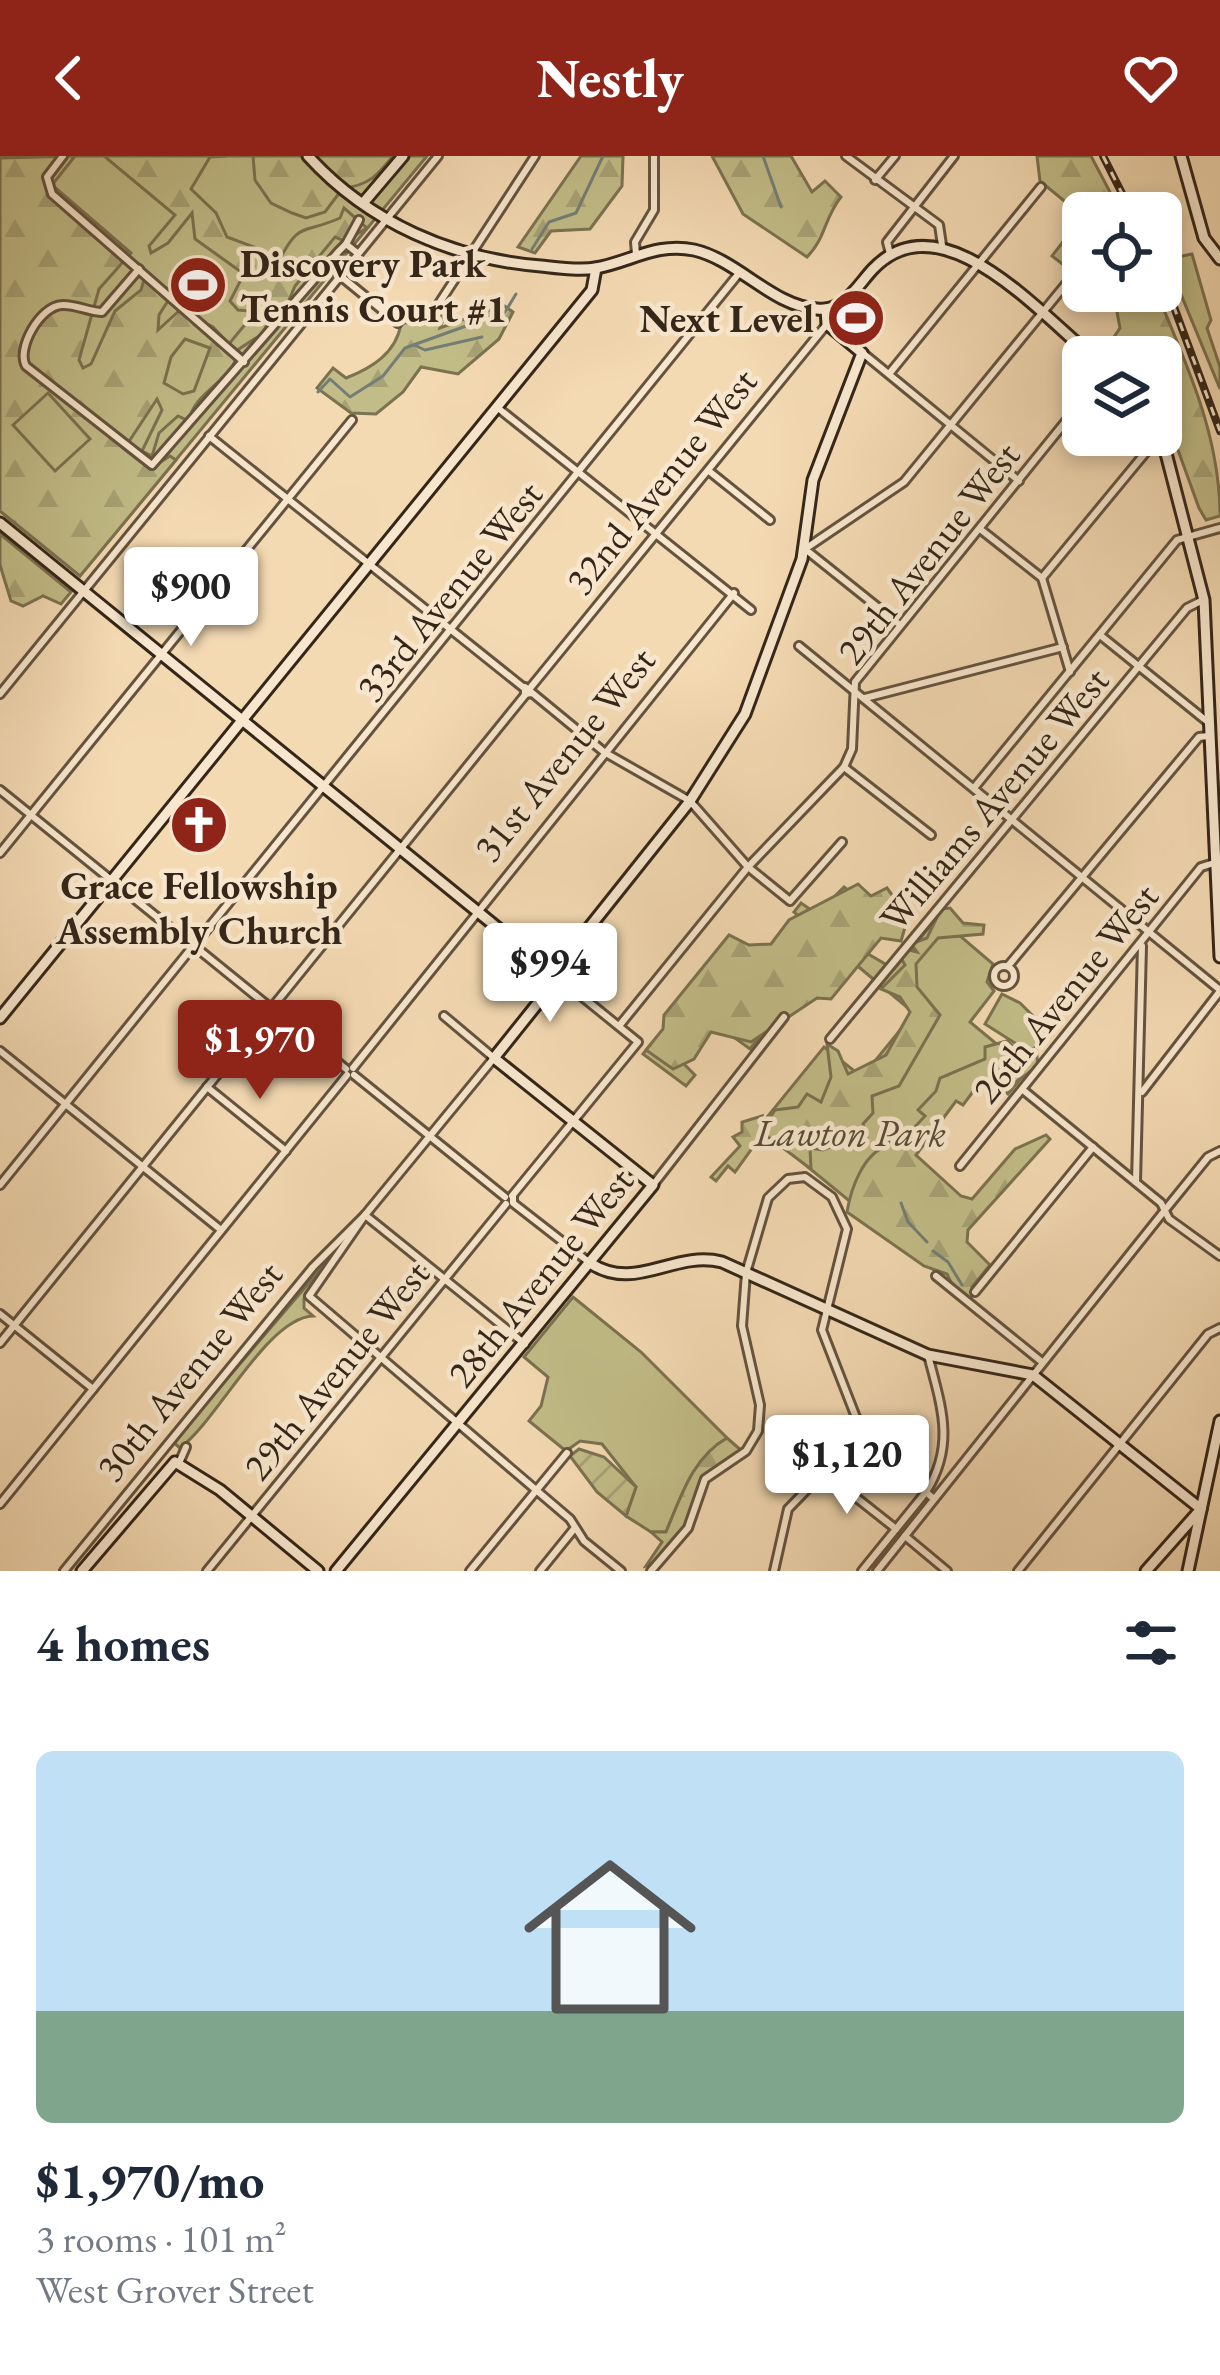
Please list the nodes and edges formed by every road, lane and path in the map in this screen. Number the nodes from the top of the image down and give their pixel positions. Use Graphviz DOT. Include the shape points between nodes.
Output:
graph roads {
  1 [pos="63,156"];
  2 [pos="308,156"];
  3 [pos="403,156"];
  4 [pos="438,156"];
  5 [pos="536,156"];
  6 [pos="654,156"];
  7 [pos="846,156"];
  8 [pos="895,156"];
  9 [pos="954,156"];
  10 [pos="1181,156"];
  11 [pos="875,180"];
  12 [pos="1041,188"];
  13 [pos="364,202"];
  14 [pos="911,209"];
  15 [pos="386,218"];
  16 [pos="359,220"];
  17 [pos="346,244"];
  18 [pos="942,245"];
  19 [pos="356,252"];
  20 [pos="890,254"];
  21 [pos="636,255"];
  22 [pos="470,258"];
  23 [pos="1220,260"];
  24 [pos="978,265"];
  25 [pos="596,268"];
  26 [pos="139,269"];
  27 [pos="740,272"];
  28 [pos="338,274"];
  29 [pos="1062,289"];
  30 [pos="438,305"];
  31 [pos="826,309"];
  32 [pos="1041,315"];
  33 [pos="398,323"];
  34 [pos="827,325"];
  35 [pos="1067,336"];
  36 [pos="862,352"];
  37 [pos="244,362"];
  38 [pos="889,374"];
  39 [pos="498,408"];
  40 [pos="352,420"];
  41 [pos="952,425"];
  42 [pos="1062,427"];
  43 [pos="209,436"];
  44 [pos="1142,456"];
  45 [pos="1168,456"];
  46 [pos="709,471"];
  47 [pos="580,473"];
  48 [pos="1019,481"];
  49 [pos="288,499"];
  50 [pos="770,520"];
  51 [pos="0,523"];
  52 [pos="980,528"];
  53 [pos="1220,528"];
  54 [pos="658,533"];
  55 [pos="1191,535"];
  56 [pos="805,549"];
  57 [pos="370,564"];
  58 [pos="1042,578"];
  59 [pos="82,591"];
  60 [pos="734,593"];
  61 [pos="1204,600"];
  62 [pos="751,610"];
  63 [pos="900,625"];
  64 [pos="451,628"];
  65 [pos="1100,635"];
  66 [pos="800,646"];
  67 [pos="1063,647"];
  68 [pos="159,655"];
  69 [pos="1139,667"];
  70 [pos="1070,672"];
  71 [pos="854,690"];
  72 [pos="528,691"];
  73 [pos="0,694"];
  74 [pos="865,698"];
  75 [pos="242,721"];
  76 [pos="1212,730"];
  77 [pos="604,752"];
  78 [pos="844,766"];
  79 [pos="323,788"];
  80 [pos="974,788"];
  81 [pos="0,790"];
  82 [pos="690,801"];
  83 [pos="31,815"];
  84 [pos="1011,820"];
  85 [pos="931,835"];
  86 [pos="842,842"];
  87 [pos="400,849"];
  88 [pos="0,853"];
  89 [pos="1218,863"];
  90 [pos="748,867"];
  91 [pos="1082,877"];
  92 [pos="112,880"];
  93 [pos="477,911"];
  94 [pos="1149,932"];
  95 [pos="1142,943"];
  96 [pos="193,946"];
  97 [pos="1220,957"];
  98 [pos="1008,967"];
  99 [pos="553,973"];
  100 [pos="1220,990"];
  101 [pos="271,1008"];
  102 [pos="444,1016"];
  103 [pos="784,1017"];
  104 [pos="0,1018"];
  105 [pos="619,1026"];
  106 [pos="830,1039"];
  107 [pos="0,1051"];
  108 [pos="494,1058"];
  109 [pos="350,1072"];
  110 [pos="207,1088"];
  111 [pos="1023,1090"];
  112 [pos="1140,1094"];
  113 [pos="66,1104"];
  114 [pos="573,1121"];
  115 [pos="430,1136"];
  116 [pos="1093,1147"];
  117 [pos="286,1151"];
  118 [pos="1220,1151"];
  119 [pos="143,1166"];
  120 [pos="960,1166"];
  121 [pos="1136,1182"];
  122 [pos="0,1185"];
  123 [pos="653,1185"];
  124 [pos="509,1200"];
  125 [pos="1165,1210"];
  126 [pos="365,1215"];
  127 [pos="221,1230"];
  128 [pos="1220,1256"];
  129 [pos="590,1264"];
  130 [pos="746,1273"];
  131 [pos="936,1276"];
  132 [pos="445,1279"];
  133 [pos="975,1292"];
  134 [pos="827,1305"];
  135 [pos="0,1314"];
  136 [pos="14,1325"];
  137 [pos="1220,1328"];
  138 [pos="0,1343"];
  139 [pos="526,1344"];
  140 [pos="928,1355"];
  141 [pos="381,1358"];
  142 [pos="1042,1362"];
  143 [pos="1033,1375"];
  144 [pos="93,1389"];
  145 [pos="1220,1421"];
  146 [pos="460,1423"];
  147 [pos="1120,1445"];
  148 [pos="186,1447"];
  149 [pos="567,1453"];
  150 [pos="179,1463"];
  151 [pos="824,1472"];
  152 [pos="536,1490"];
  153 [pos="926,1492"];
  154 [pos="934,1499"];
  155 [pos="0,1504"];
  156 [pos="1201,1509"];
  157 [pos="252,1516"];
  158 [pos="574,1529"];
  159 [pos="896,1529"];
  160 [pos="905,1536"];
  161 [pos="1170,1542"];
  162 [pos="1192,1550"];
  163 [pos="64,1571"];
  164 [pos="82,1571"];
  165 [pos="207,1571"];
  166 [pos="317,1571"];
  167 [pos="336,1571"];
  168 [pos="470,1571"];
  169 [pos="540,1571"];
  170 [pos="621,1571"];
  171 [pos="651,1571"];
  172 [pos="774,1571"];
  173 [pos="862,1571"];
  174 [pos="877,1571"];
  175 [pos="947,1571"];
  176 [pos="1018,1571"];
  177 [pos="1146,1571"];
  178 [pos="1188,1571"];
  1 -- 26 [label="street" via="47,177 52,194"];
  2 -- 13 [label="street"];
  3 -- 13 [label="street"];
  4 -- 15 [label="street"];
  5 -- 22 [label="street"];
  6 -- 21 [label="street" via="652,218 635,242"];
  7 -- 11 [label="street"];
  8 -- 11 [label="street"];
  9 -- 14 [label="street"];
  10 -- 23 [label="street" via="1204,238"];
  11 -- 14 [label="street"];
  12 -- 24 [label="street"];
  13 -- 15 [label="street"];
  14 -- 18 [label="street" via="939,225"];
  14 -- 20 [label="street" via="887,242"];
  15 -- 19 [label="street"];
  15 -- 22 [label="street"];
  16 -- 17 [label="street"];
  17 -- 19 [label="street"];
  17 -- 37 [label="street"];
  18 -- 20 [label="street"];
  18 -- 24 [label="street"];
  19 -- 28 [label="street"];
  20 -- 31 [label="street"];
  21 -- 25 [label="street"];
  21 -- 27 [label="street" via="689,249"];
  22 -- 25 [label="street"];
  22 -- 30 [label="street"];
  24 -- 32 [label="street"];
  24 -- 38 [label="street"];
  25 -- 39 [label="street" via="592,290"];
  26 -- 37 [label="street"];
  26 -- 37 [label="street" via="102,312 53,308 23,344 21,362 152,465"];
  27 -- 31 [label="street" via="803,306"];
  27 -- 47 [label="street, 33rd Avenue West"];
  28 -- 33 [label="street"];
  28 -- 43 [label="street"];
  29 -- 32 [label="street"];
  31 -- 34 [label="street"];
  32 -- 35 [label="street"];
  32 -- 41 [label="street"];
  34 -- 36 [label="street"];
  34 -- 46 [label="street, 32nd Avenue West"];
  36 -- 38 [label="street"];
  36 -- 56 [label="street" via="813,480"];
  38 -- 41 [label="street"];
  39 -- 47 [label="street"];
  39 -- 57 [label="street"];
  40 -- 49 [label="street"];
  41 -- 48 [label="street"];
  41 -- 56 [label="street" via="904,482"];
  42 -- 48 [label="street, 29th Avenue West"];
  43 -- 49 [label="street"];
  43 -- 59 [label="street"];
  44 -- 58 [label="street"];
  45 -- 55 [label="street"];
  46 -- 50 [label="street"];
  46 -- 54 [label="street, 32nd Avenue West"];
  47 -- 54 [label="street"];
  47 -- 64 [label="street, 33rd Avenue West"];
  48 -- 52 [label="street, 29th Avenue West"];
  49 -- 57 [label="street"];
  49 -- 68 [label="street"];
  51 -- 59 [label="street"];
  52 -- 58 [label="street"];
  52 -- 63 [label="street, 29th Avenue West"];
  53 -- 55 [label="street"];
  54 -- 60 [label="street"];
  54 -- 72 [label="street, 32nd Avenue West"];
  55 -- 61 [label="street"];
  55 -- 65 [label="street" via="1177,541"];
  56 -- 63 [label="street"];
  56 -- 82 [label="street, 30th Avenue West" via="745,714"];
  57 -- 64 [label="street"];
  57 -- 75 [label="street"];
  58 -- 67 [label="street"];
  59 -- 68 [label="street"];
  59 -- 73 [label="street"];
  60 -- 62 [label="street"];
  60 -- 77 [label="street, 31st Avenue West"];
  61 -- 69 [label="street, Williams Avenue West" via="1187,608"];
  61 -- 76 [label="street"];
  63 -- 71 [label="street, 29th Avenue West"];
  64 -- 72 [label="street"];
  64 -- 79 [label="street, 33rd Avenue West"];
  65 -- 69 [label="street"];
  65 -- 70 [label="street"];
  66 -- 71 [label="street"];
  67 -- 70 [label="street"];
  67 -- 74 [label="street"];
  68 -- 75 [label="street"];
  68 -- 83 [label="street"];
  69 -- 76 [label="street"];
  69 -- 84 [label="street, Williams Avenue West"];
  70 -- 80 [label="street"];
  71 -- 74 [label="street"];
  71 -- 78 [label="street, 29th Avenue West"];
  72 -- 77 [label="street"];
  72 -- 87 [label="street, 32nd Avenue West"];
  74 -- 80 [label="street"];
  75 -- 79 [label="street"];
  75 -- 92 [label="street"];
  76 -- 89 [label="street"];
  76 -- 91 [label="street"];
  77 -- 82 [label="street"];
  77 -- 93 [label="street, 31st Avenue West"];
  78 -- 85 [label="street"];
  78 -- 90 [label="street"];
  79 -- 87 [label="street"];
  79 -- 96 [label="street, 33rd Avenue West"];
  80 -- 84 [label="street"];
  81 -- 83 [label="street"];
  82 -- 90 [label="street"];
  82 -- 99 [label="street, 30th Avenue West"];
  83 -- 88 [label="street"];
  83 -- 92 [label="street"];
  84 -- 91 [label="street"];
  84 -- 106 [label="street, Williams Avenue West"];
  86 -- 90 [label="street" via="790,901"];
  87 -- 93 [label="street"];
  87 -- 101 [label="street, 32nd Avenue West"];
  89 -- 94 [label="street, 26th Avenue West" via="1201,867"];
  89 -- 97 [label="street"];
  90 -- 105 [label="street"];
  91 -- 94 [label="street"];
  91 -- 98 [label="street"];
  92 -- 96 [label="street"];
  92 -- 104 [label="street"];
  93 -- 99 [label="street"];
  93 -- 109 [label="street, 31st Avenue West"];
  94 -- 95 [label="street, 26th Avenue West"];
  94 -- 100 [label="street"];
  95 -- 111 [label="street, 26th Avenue West"];
  95 -- 112 [label="street"];
  96 -- 101 [label="street"];
  96 -- 113 [label="street, 33rd Avenue West"];
  99 -- 105 [label="street"];
  99 -- 108 [label="street, 30th Avenue West" via="550,988"];
  100 -- 112 [label="street"];
  101 -- 109 [label="street"];
  101 -- 110 [label="street, 32nd Avenue West"];
  102 -- 108 [label="street"];
  103 -- 123 [label="street, 28th Avenue West"];
  105 -- 114 [label="street, 29th Avenue West" via="638,1042"];
  107 -- 113 [label="street"];
  108 -- 114 [label="street"];
  108 -- 115 [label="street, 30th Avenue West"];
  109 -- 115 [label="street"];
  109 -- 117 [label="street, 31st Avenue West"];
  110 -- 117 [label="street"];
  110 -- 119 [label="street, 32nd Avenue West"];
  111 -- 116 [label="street"];
  111 -- 120 [label="street, 26th Avenue West"];
  112 -- 121 [label="street"];
  113 -- 119 [label="street"];
  113 -- 122 [label="street, 33rd Avenue West"];
  114 -- 123 [label="street"];
  114 -- 124 [label="street, 29th Avenue West"];
  115 -- 124 [label="street"];
  115 -- 126 [label="street, 30th Avenue West"];
  116 -- 121 [label="street"];
  116 -- 133 [label="street"];
  117 -- 127 [label="street, 31st Avenue West"];
  118 -- 125 [label="street"];
  119 -- 127 [label="street"];
  119 -- 136 [label="street, 32nd Avenue West"];
  121 -- 125 [label="street"];
  123 -- 129 [label="street, 28th Avenue West"];
  124 -- 129 [label="street"];
  124 -- 132 [label="street, 29th Avenue West"];
  125 -- 128 [label="street"];
  125 -- 142 [label="street"];
  126 -- 132 [label="street"];
  126 -- 141 [label="street, 30th Avenue West" via="309,1296"];
  126 -- 163 [label="street, 30th Avenue West" via="313,1267"];
  127 -- 144 [label="street, 31st Avenue West"];
  129 -- 130 [label="street" via="626,1277 706,1258"];
  129 -- 139 [label="street, 28th Avenue West"];
  130 -- 134 [label="street"];
  130 -- 134 [label="street" via="768,1198 784,1182 805,1177 832,1197 847,1229"];
  130 -- 171 [label="street" via="742,1325 758,1432 746,1451 705,1478 688,1528"];
  131 -- 142 [label="street"];
  132 -- 139 [label="street"];
  132 -- 141 [label="street, 29th Avenue West"];
  134 -- 140 [label="street"];
  134 -- 151 [label="street" via="823,1342 857,1420 848,1447"];
  135 -- 136 [label="street"];
  136 -- 138 [label="street, 32nd Avenue West"];
  136 -- 144 [label="street"];
  137 -- 147 [label="street"];
  139 -- 146 [label="street, 28th Avenue West"];
  140 -- 143 [label="street"];
  140 -- 153 [label="street" via="947,1433"];
  141 -- 146 [label="street"];
  141 -- 157 [label="street, 29th Avenue West"];
  142 -- 143 [label="street"];
  143 -- 147 [label="street"];
  143 -- 154 [label="street"];
  144 -- 155 [label="street, 31st Avenue West"];
  145 -- 156 [label="street"];
  146 -- 152 [label="street"];
  146 -- 167 [label="street, 28th Avenue West"];
  147 -- 156 [label="street"];
  147 -- 176 [label="street"];
  148 -- 150 [label="street, 30th Avenue West"];
  149 -- 152 [label="street"];
  150 -- 157 [label="street"];
  150 -- 164 [label="street, 30th Avenue West"];
  151 -- 159 [label="street"];
  151 -- 172 [label="street" via="788,1509"];
  152 -- 158 [label="street"];
  152 -- 168 [label="street"];
  153 -- 154 [label="street"];
  153 -- 159 [label="street"];
  154 -- 160 [label="street"];
  156 -- 161 [label="street"];
  156 -- 162 [label="street"];
  157 -- 165 [label="street, 29th Avenue West"];
  157 -- 166 [label="street"];
  158 -- 169 [label="street"];
  158 -- 170 [label="street"];
  159 -- 173 [label="street"];
  160 -- 174 [label="street"];
  160 -- 175 [label="street"];
  161 -- 162 [label="street"];
  161 -- 177 [label="street"];
  162 -- 178 [label="street"];
}
